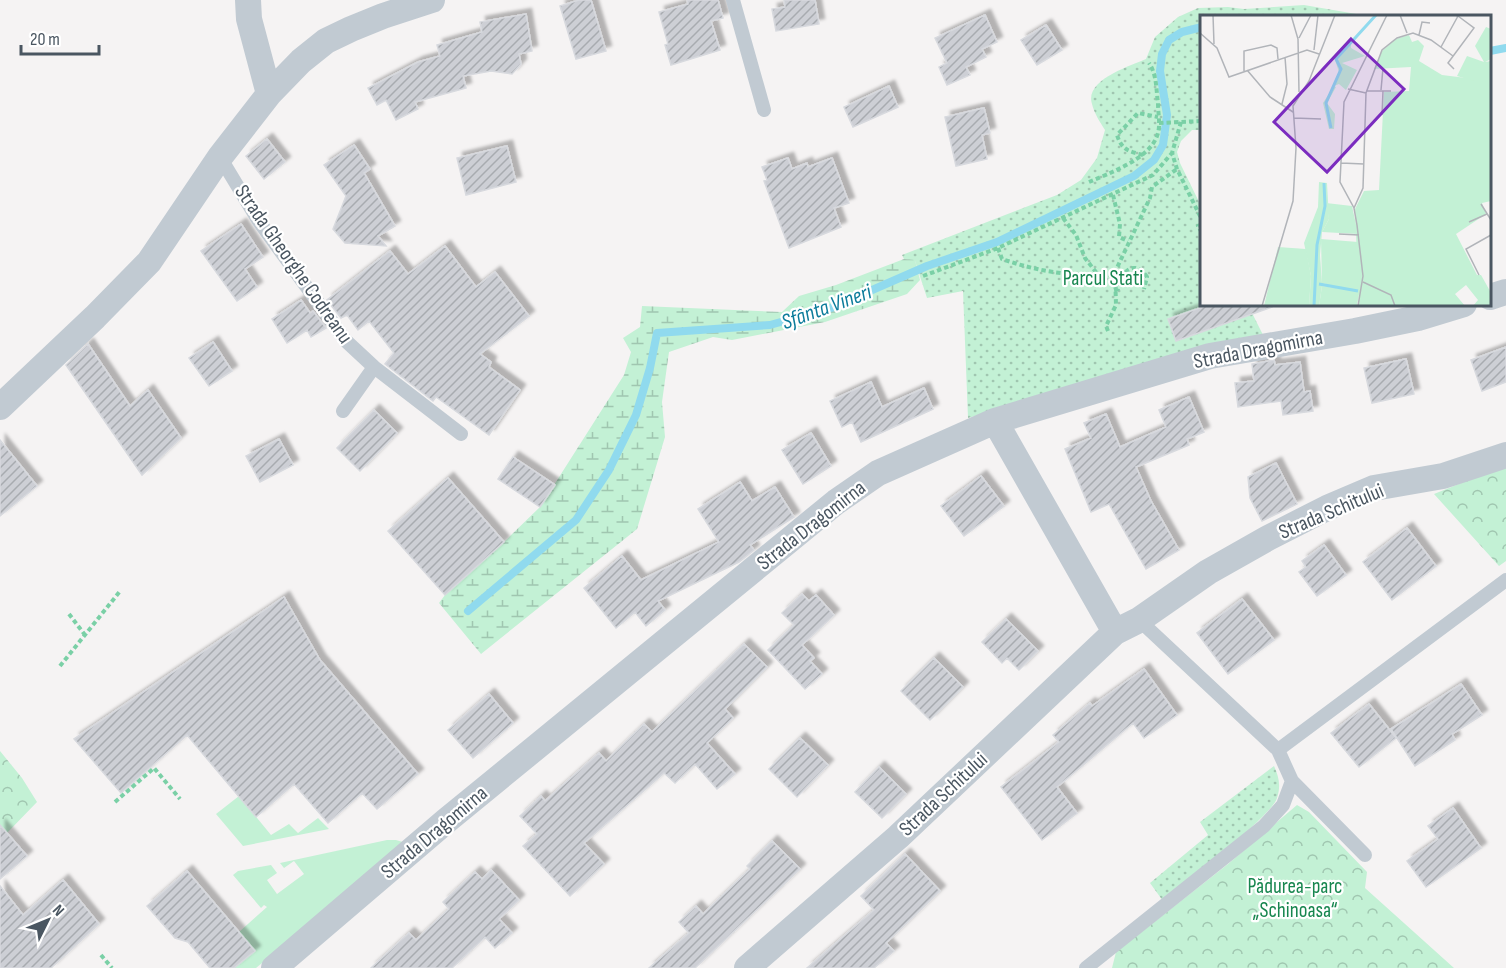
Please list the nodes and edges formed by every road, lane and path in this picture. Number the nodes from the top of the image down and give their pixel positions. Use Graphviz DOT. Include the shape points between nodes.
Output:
graph roads {
  1 [pos="248,0"];
  2 [pos="432,0"];
  3 [pos="733,0"];
  4 [pos="1149,63"];
  5 [pos="269,94"];
  6 [pos="764,110"];
  7 [pos="1158,117"];
  8 [pos="1200,121"];
  9 [pos="1181,122"];
  10 [pos="1159,123"];
  11 [pos="1172,153"];
  12 [pos="1143,155"];
  13 [pos="220,157"];
  14 [pos="1177,169"];
  15 [pos="1089,182"];
  16 [pos="1113,195"];
  17 [pos="1200,216"];
  18 [pos="1063,218"];
  19 [pos="1128,241"];
  20 [pos="998,248"];
  21 [pos="1114,275"];
  22 [pos="923,276"];
  23 [pos="1099,276"];
  24 [pos="1144,289"];
  25 [pos="1114,290"];
  26 [pos="1506,292"];
  27 [pos="1491,297"];
  28 [pos="1457,306"];
  29 [pos="1108,331"];
  30 [pos="374,368"];
  31 [pos="0,407"];
  32 [pos="343,411"];
  33 [pos="995,421"];
  34 [pos="461,434"];
  35 [pos="1506,455"];
  36 [pos="1506,580"];
  37 [pos="121,590"];
  38 [pos="69,614"];
  39 [pos="1139,620"];
  40 [pos="1115,632"];
  41 [pos="85,635"];
  42 [pos="60,666"];
  43 [pos="1278,750"];
  44 [pos="1292,781"];
  45 [pos="180,799"];
  46 [pos="115,802"];
  47 [pos="1365,855"];
  48 [pos="101,955"];
  49 [pos="112,968"];
  50 [pos="274,968"];
  51 [pos="747,968"];
  52 [pos="1086,968"];
  1 -- 5 [label="street" via="249,19"];
  2 -- 5 [label="street, Strada Gheorghe Codreanu" via="383,15 326,41"];
  3 -- 6 [label="lane"];
  4 -- 7 [label="path" via="1155,72"];
  5 -- 13 [label="street, Strada Gheorghe Codreanu"];
  7 -- 10 [label="path"];
  7 -- 12 [label="path" via="1138,113 1117,135 1120,145"];
  8 -- 9 [label="path"];
  9 -- 10 [label="path"];
  9 -- 11 [label="path"];
  10 -- 12 [label="path" via="1158,135"];
  11 -- 14 [label="path"];
  11 -- 16 [label="path" via="1154,175"];
  12 -- 15 [label="path"];
  13 -- 30 [label="lane, Strada Gheorghe Codreanu" via="258,220 346,341"];
  13 -- 31 [label="street, Strada Gheorghe Codreanu" via="149,262"];
  14 -- 17 [label="path"];
  14 -- 19 [label="path" via="1152,187"];
  16 -- 18 [label="path"];
  16 -- 19 [label="path" via="1119,237"];
  18 -- 20 [label="path"];
  18 -- 23 [label="path"];
  19 -- 21 [label="path"];
  20 -- 22 [label="path"];
  20 -- 23 [label="path" via="1002,259 1032,269"];
  21 -- 23 [label="path"];
  21 -- 25 [label="path"];
  24 -- 25 [label="path" via="1147,277 1136,268 1127,270"];
  25 -- 29 [label="path" via="1116,305 1106,326"];
  26 -- 27 [label="street"];
  28 -- 33 [label="street, Strada Dragomirna" via="1355,331 1210,356"];
  30 -- 32 [label="lane"];
  30 -- 34 [label="lane, Strada Gheorghe Codreanu"];
  33 -- 40 [label="street"];
  33 -- 50 [label="street, Strada Dragomirna" via="878,473 836,502 446,821"];
  35 -- 39 [label="street, Strada Schitului" via="1443,476 1374,488 1327,508 1208,572"];
  36 -- 43 [label="lane"];
  37 -- 41 [label="path"];
  38 -- 41 [label="path"];
  39 -- 40 [label="street, Strada Schitului"];
  39 -- 43 [label="lane"];
  40 -- 51 [label="street, Strada Schitului" via="898,837"];
  41 -- 42 [label="path"];
  43 -- 44 [label="lane"];
  44 -- 47 [label="lane"];
  44 -- 52 [label="lane" via="1283,805 1264,826"];
  45 -- 46 [label="path" via="154,768"];
  48 -- 49 [label="path"];
}
